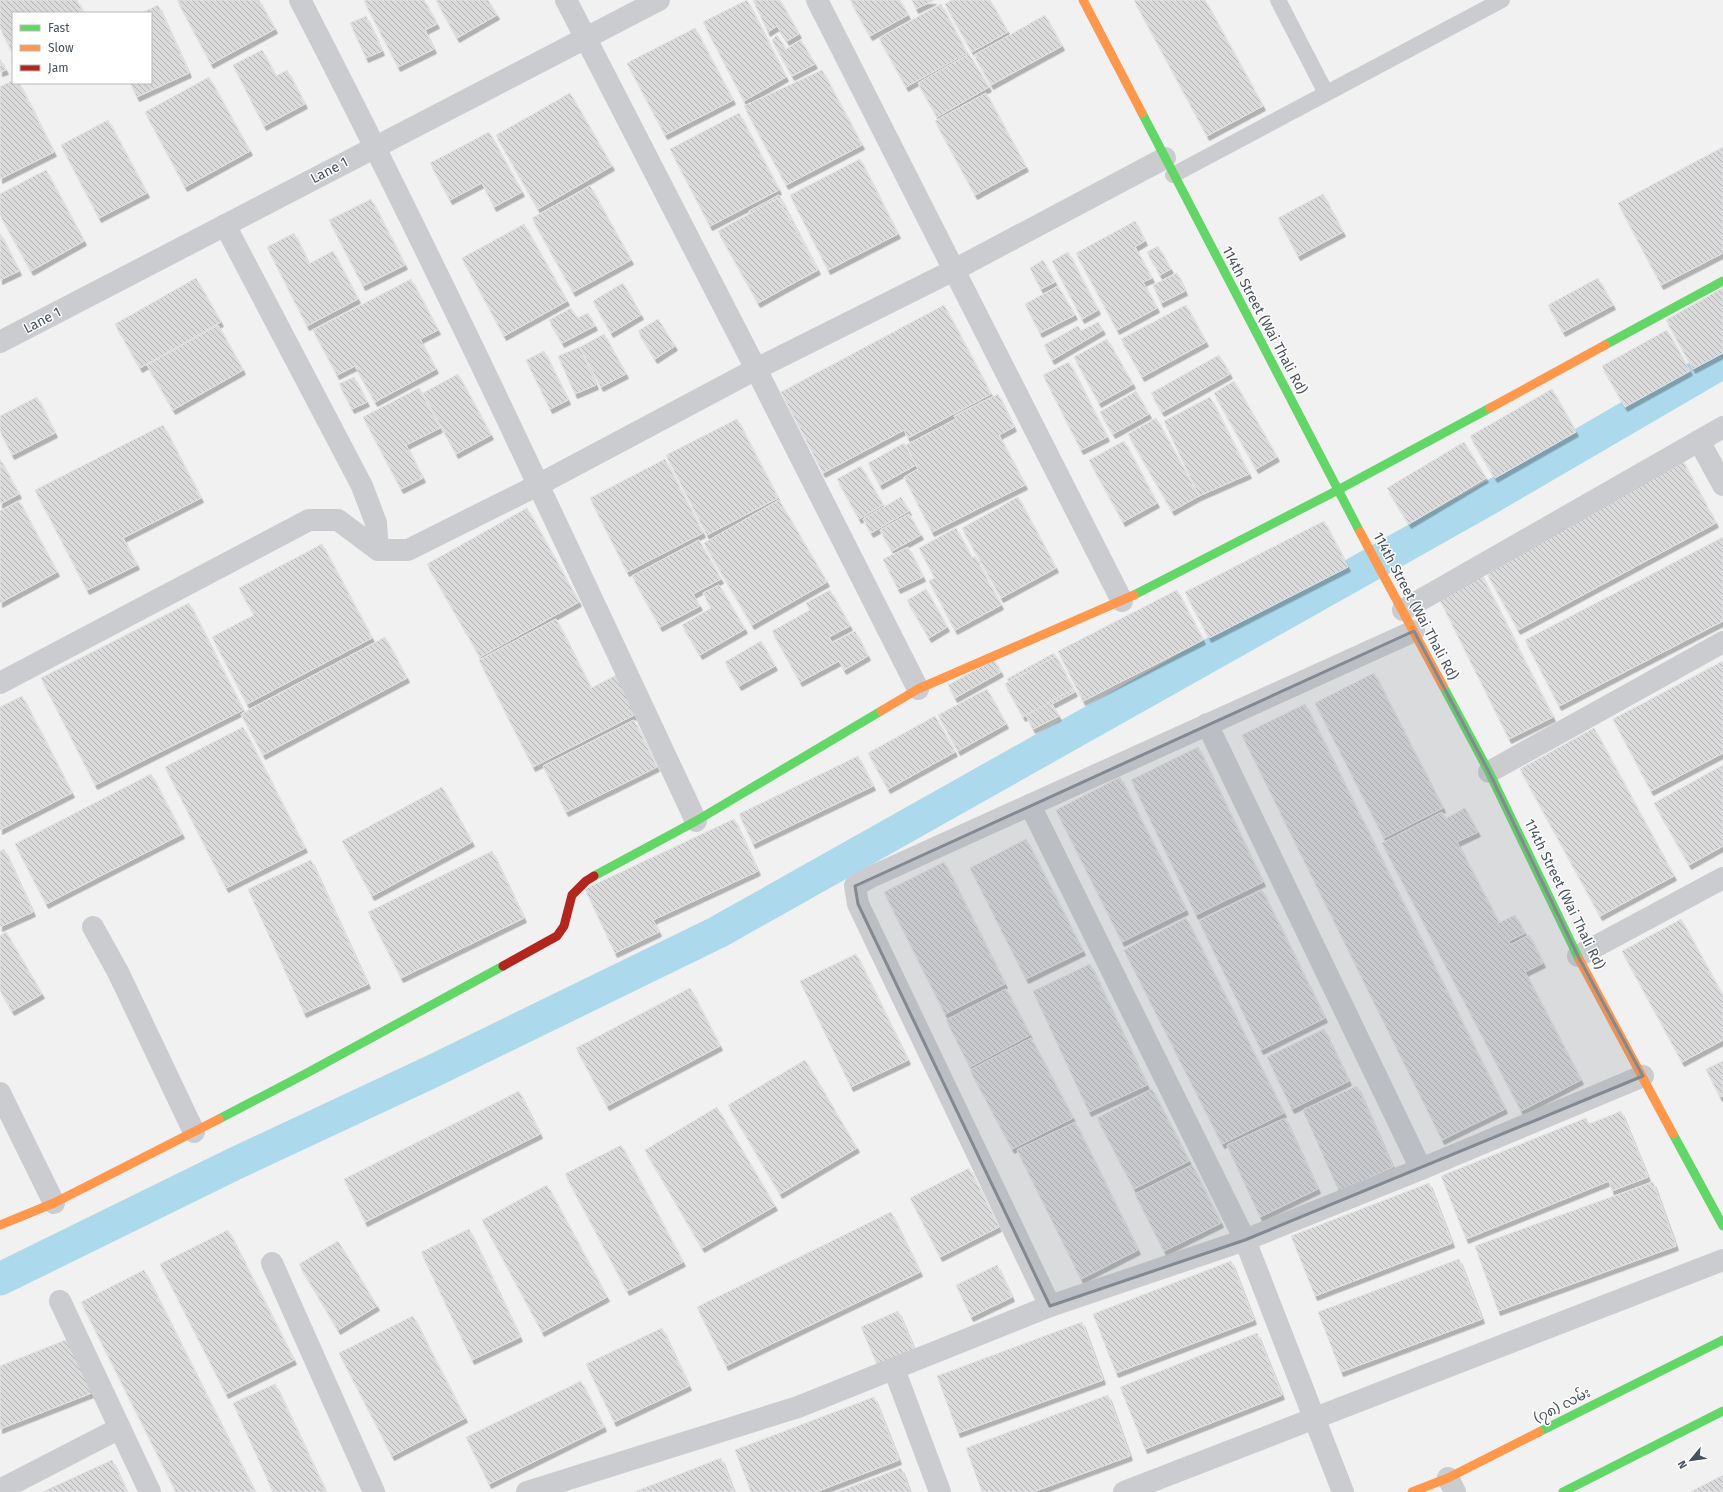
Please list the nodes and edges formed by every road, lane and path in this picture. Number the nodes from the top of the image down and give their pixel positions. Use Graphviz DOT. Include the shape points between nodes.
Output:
graph roads {
  1 [pos="300,0"];
  2 [pos="566,0"];
  3 [pos="659,0"];
  4 [pos="818,0"];
  5 [pos="1083,0"];
  6 [pos="1278,0"];
  7 [pos="1502,0"];
  8 [pos="1484,4"];
  9 [pos="586,38"];
  10 [pos="1326,93"];
  11 [pos="376,146"];
  12 [pos="1169,166"];
  13 [pos="225,225"];
  14 [pos="954,270"];
  15 [pos="1723,281"];
  16 [pos="0,342"];
  17 [pos="756,369"];
  18 [pos="1723,427"];
  19 [pos="1699,441"];
  20 [pos="538,484"];
  21 [pos="1723,485"];
  22 [pos="1338,490"];
  23 [pos="378,550"];
  24 [pos="1122,601"];
  25 [pos="1399,601"];
  26 [pos="1414,630"];
  27 [pos="1723,642"];
  28 [pos="0,683"];
  29 [pos="918,689"];
  30 [pos="1207,724"];
  31 [pos="1489,772"];
  32 [pos="1030,805"];
  33 [pos="696,821"];
  34 [pos="1723,878"];
  35 [pos="93,928"];
  36 [pos="1578,956"];
  37 [pos="1643,1076"];
  38 [pos="0,1093"];
  39 [pos="194,1132"];
  40 [pos="1421,1169"];
  41 [pos="54,1203"];
  42 [pos="0,1225"];
  43 [pos="1723,1226"];
  44 [pos="1245,1240"];
  45 [pos="1723,1260"];
  46 [pos="272,1263"];
  47 [pos="60,1301"];
  48 [pos="1050,1306"];
  49 [pos="1723,1340"];
  50 [pos="894,1368"];
  51 [pos="1723,1411"];
  52 [pos="1315,1418"];
  53 [pos="120,1428"];
  54 [pos="1451,1485"];
  55 [pos="0,1490"];
  56 [pos="150,1492"];
  57 [pos="374,1492"];
  58 [pos="527,1492"];
  59 [pos="940,1492"];
  60 [pos="1124,1492"];
  61 [pos="1343,1492"];
  62 [pos="1412,1492"];
  63 [pos="1562,1492"];
  1 -- 11 [label="street"];
  2 -- 9 [label="street"];
  3 -- 9 [label="street, Lane 1"];
  4 -- 14 [label="street"];
  5 -- 12 [label="street, 114th Street (Wai Thali Rd)"];
  6 -- 10 [label="lane"];
  7 -- 8 [label="lane"];
  8 -- 10 [label="lane"];
  9 -- 11 [label="street, Lane 1"];
  9 -- 17 [label="street"];
  10 -- 12 [label="lane"];
  11 -- 13 [label="street, Lane 1"];
  11 -- 20 [label="street"];
  12 -- 14 [label="street"];
  12 -- 22 [label="street, 114th Street (Wai Thali Rd)"];
  13 -- 16 [label="street, Lane 1"];
  13 -- 23 [label="street" via="362,486 376,523"];
  14 -- 17 [label="street"];
  14 -- 24 [label="street"];
  15 -- 22 [label="street"];
  17 -- 20 [label="street"];
  17 -- 29 [label="street"];
  18 -- 19 [label="street"];
  19 -- 21 [label="street"];
  19 -- 25 [label="street"];
  20 -- 23 [label="street" via="408,550"];
  20 -- 33 [label="street"];
  22 -- 24 [label="street"];
  22 -- 25 [label="street, 114th Street (Wai Thali Rd)"];
  23 -- 28 [label="street" via="338,520 309,520"];
  24 -- 29 [label="street"];
  25 -- 26 [label="street, 114th Street (Wai Thali Rd)"];
  26 -- 30 [label="street"];
  26 -- 31 [label="street, 114th Street (Wai Thali Rd)"];
  27 -- 31 [label="street"];
  29 -- 33 [label="street"];
  30 -- 32 [label="street"];
  30 -- 40 [label="street"];
  31 -- 36 [label="street, 114th Street (Wai Thali Rd)"];
  32 -- 44 [label="street"];
  32 -- 48 [label="street" via="855,886 858,904"];
  33 -- 39 [label="street" via="586,881 572,895 566,910 564,926 557,936"];
  34 -- 36 [label="street"];
  35 -- 39 [label="street" via="130,997"];
  36 -- 37 [label="street, 114th Street (Wai Thali Rd)"];
  37 -- 40 [label="street"];
  37 -- 43 [label="street, 114th Street (Wai Thali Rd)"];
  38 -- 41 [label="street"];
  39 -- 41 [label="street"];
  40 -- 44 [label="street"];
  41 -- 42 [label="street"];
  44 -- 48 [label="street"];
  44 -- 52 [label="street"];
  45 -- 52 [label="street"];
  46 -- 57 [label="street"];
  47 -- 53 [label="street"];
  48 -- 50 [label="street"];
  49 -- 54 [label="street, (၇၈) လမ်း"];
  50 -- 58 [label="street" via="798,1407"];
  50 -- 59 [label="street"];
  51 -- 63 [label="street"];
  52 -- 60 [label="street"];
  52 -- 61 [label="street"];
  53 -- 55 [label="street"];
  53 -- 56 [label="street"];
  54 -- 62 [label="street, (၇၈) လမ်း"];
}
